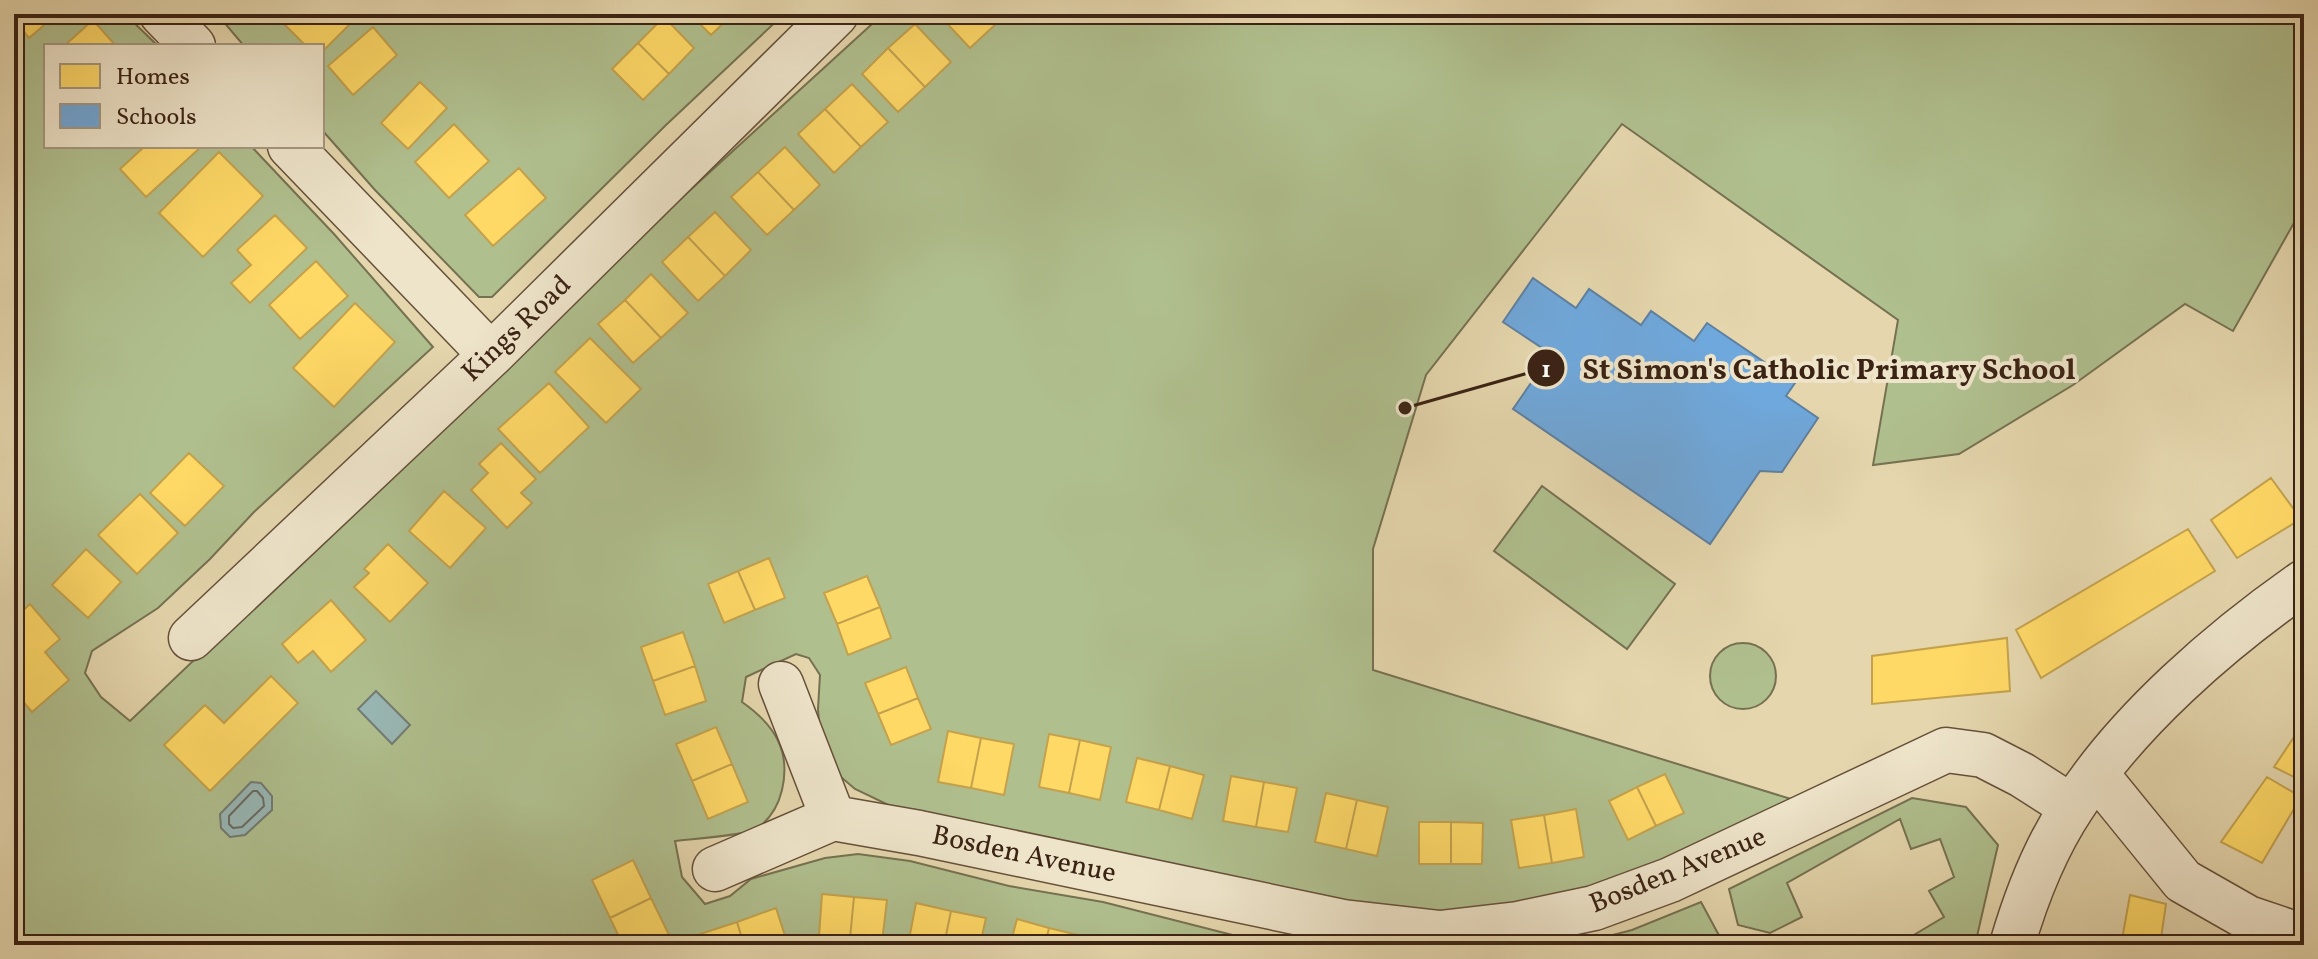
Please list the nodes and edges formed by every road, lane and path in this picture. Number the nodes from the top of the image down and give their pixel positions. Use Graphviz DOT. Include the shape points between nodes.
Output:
graph roads {
  1 [pos="162,14"];
  2 [pos="836,14"];
  3 [pos="191,44"];
  4 [pos="292,148"];
  5 [pos="491,355"];
  6 [pos="2304,582"];
  7 [pos="191,638"];
  8 [pos="781,684"];
  9 [pos="2084,791"];
  10 [pos="833,818"];
  11 [pos="715,869"];
  12 [pos="2243,931"];
  13 [pos="2304,937"];
  14 [pos="2012,945"];
  1 -- 3 [label="street"];
  2 -- 5 [label="street, Kings Road"];
  4 -- 5 [label="street"];
  5 -- 7 [label="street, Kings Road"];
  6 -- 9 [label="street" via="2211,652 2150,712"];
  8 -- 10 [label="street"];
  9 -- 10 [label="street, Bosden Avenue" via="2022,775 1983,755 1946,750 1693,870 1594,908 1440,933 1343,922"];
  9 -- 12 [label="street, Bosden Avenue"];
  9 -- 14 [label="street" via="2027,895"];
  10 -- 11 [label="street"];
  12 -- 13 [label="street, Bosden Avenue"];
}
